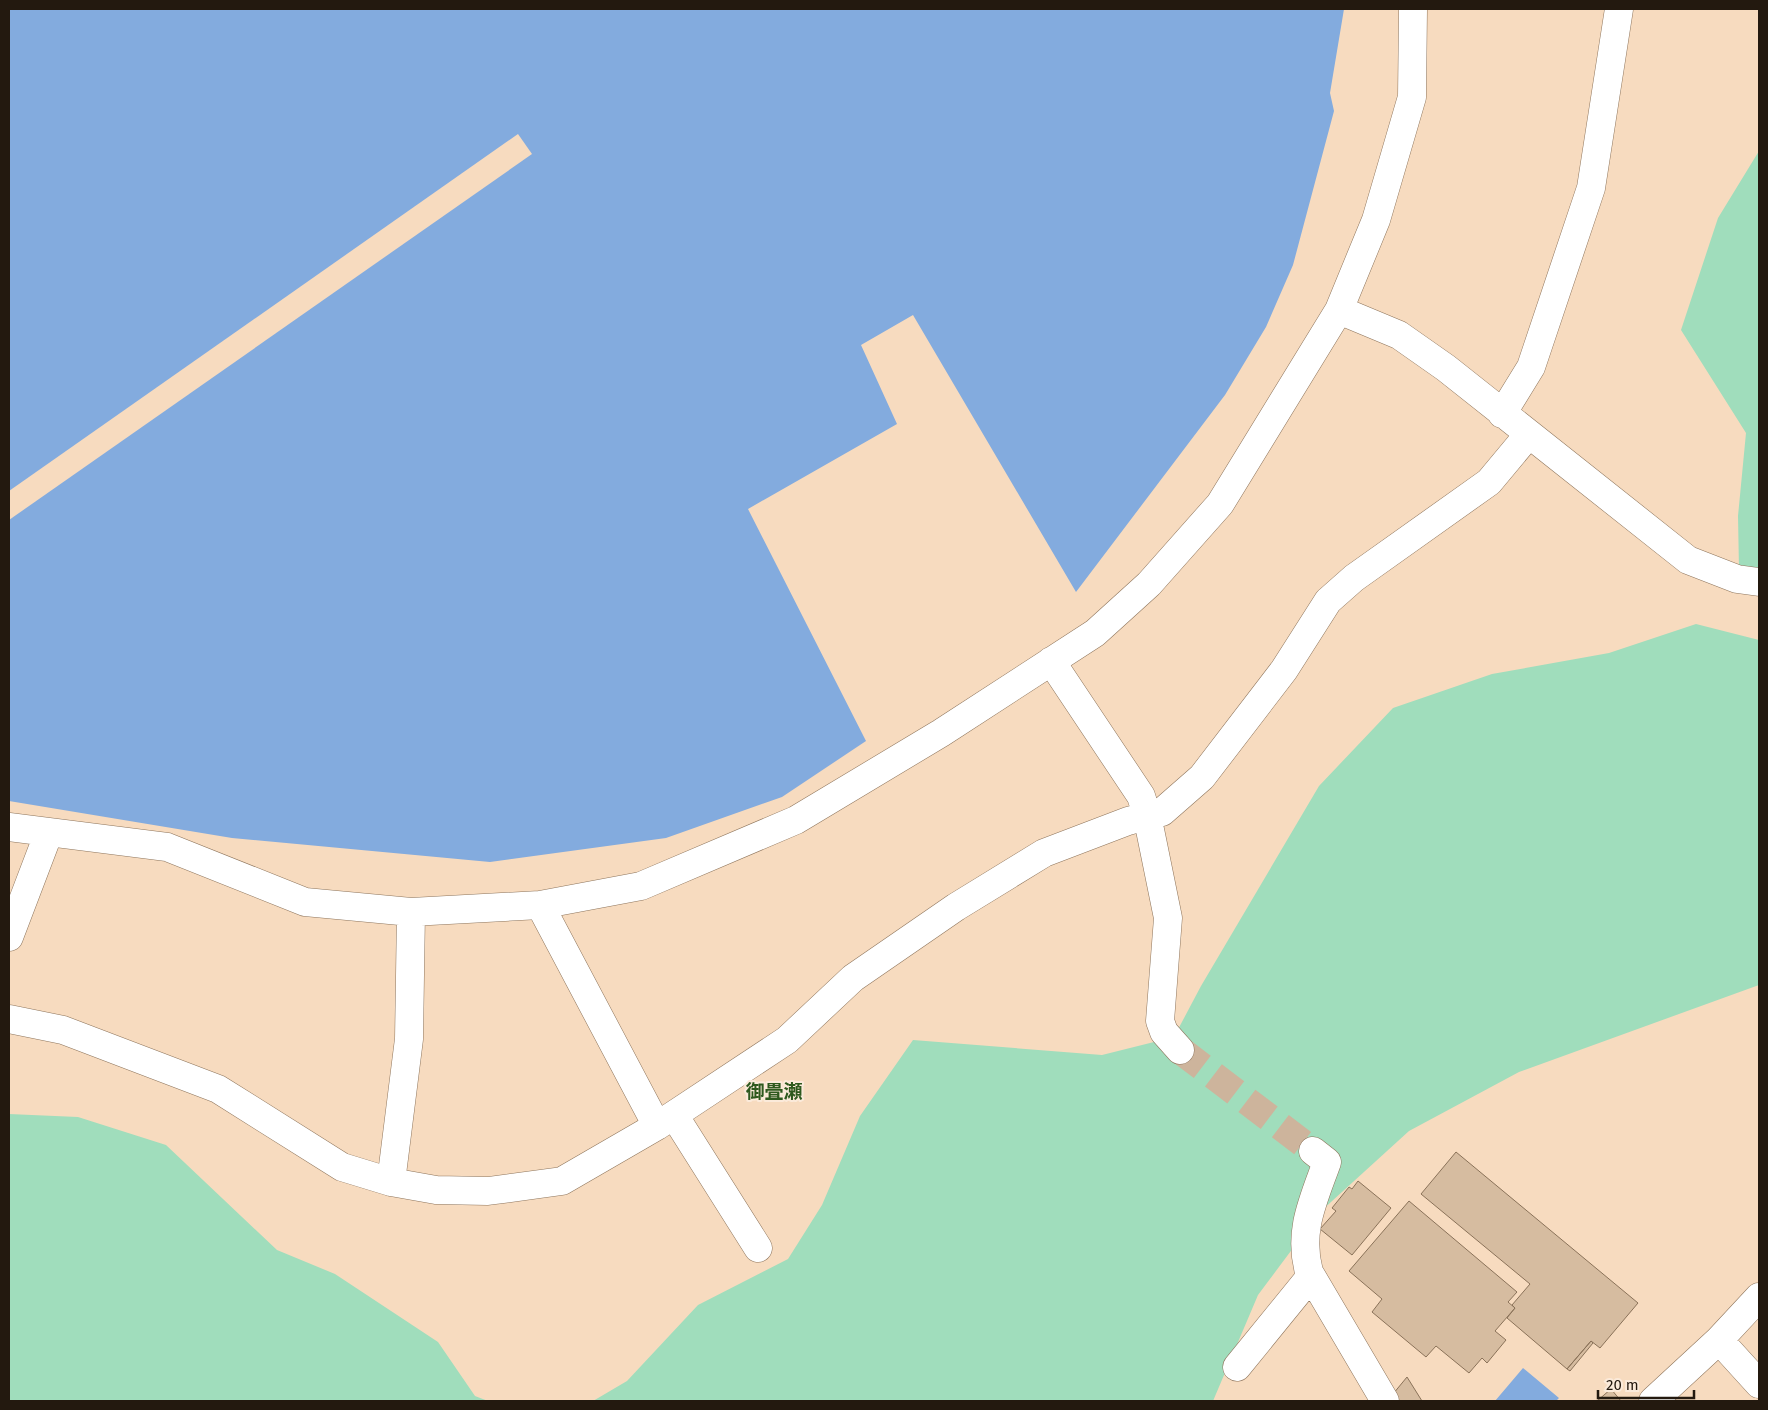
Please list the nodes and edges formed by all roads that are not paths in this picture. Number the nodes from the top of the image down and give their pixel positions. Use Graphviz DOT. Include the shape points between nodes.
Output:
graph roads {
  1 [pos="1413,9"];
  2 [pos="1619,9"];
  3 [pos="1339,310"];
  4 [pos="1502,414"];
  5 [pos="1529,434"];
  6 [pos="1759,582"];
  7 [pos="1051,661"];
  8 [pos="1147,815"];
  9 [pos="9,827"];
  10 [pos="49,832"];
  11 [pos="540,905"];
  12 [pos="411,912"];
  13 [pos="9,938"];
  14 [pos="9,1019"];
  15 [pos="1180,1050"];
  16 [pos="666,1120"];
  17 [pos="1313,1151"];
  18 [pos="391,1182"];
  19 [pos="758,1248"];
  20 [pos="1311,1276"];
  21 [pos="1759,1297"];
  22 [pos="1719,1340"];
  23 [pos="1237,1367"];
  24 [pos="1759,1384"];
  25 [pos="1385,1401"];
  26 [pos="1653,1401"];
  1 -- 3 [label="street" via="1412,97 1376,220"];
  2 -- 4 [label="street" via="1591,188 1531,367"];
  3 -- 4 [label="street" via="1399,335"];
  3 -- 7 [label="street" via="1220,504 1149,584 1095,633"];
  4 -- 5 [label="street"];
  5 -- 6 [label="street" via="1688,560 1737,579"];
  5 -- 8 [label="street" via="1488,482 1354,578 1328,601 1284,670 1202,777 1162,812"];
  7 -- 8 [label="street" via="1141,796"];
  7 -- 11 [label="street" via="941,733 796,820 641,886"];
  8 -- 15 [label="street" via="1168,918 1160,1021 1164,1032"];
  8 -- 16 [label="street" via="1044,853 956,907 853,978 787,1040"];
  9 -- 10 [label="street"];
  10 -- 12 [label="street" via="167,847 305,902"];
  10 -- 13 [label="street"];
  11 -- 12 [label="street"];
  11 -- 16 [label="street"];
  12 -- 18 [label="street" via="409,1039"];
  14 -- 18 [label="street" via="63,1030 218,1089 342,1167"];
  16 -- 18 [label="street" via="562,1181 488,1191 436,1190"];
  16 -- 19 [label="street"];
  17 -- 20 [label="street" via="1327,1162 1305,1222 1304,1255"];
  20 -- 23 [label="street"];
  20 -- 25 [label="street"];
  21 -- 22 [label="street"];
  22 -- 24 [label="street"];
  22 -- 26 [label="street"];
}
